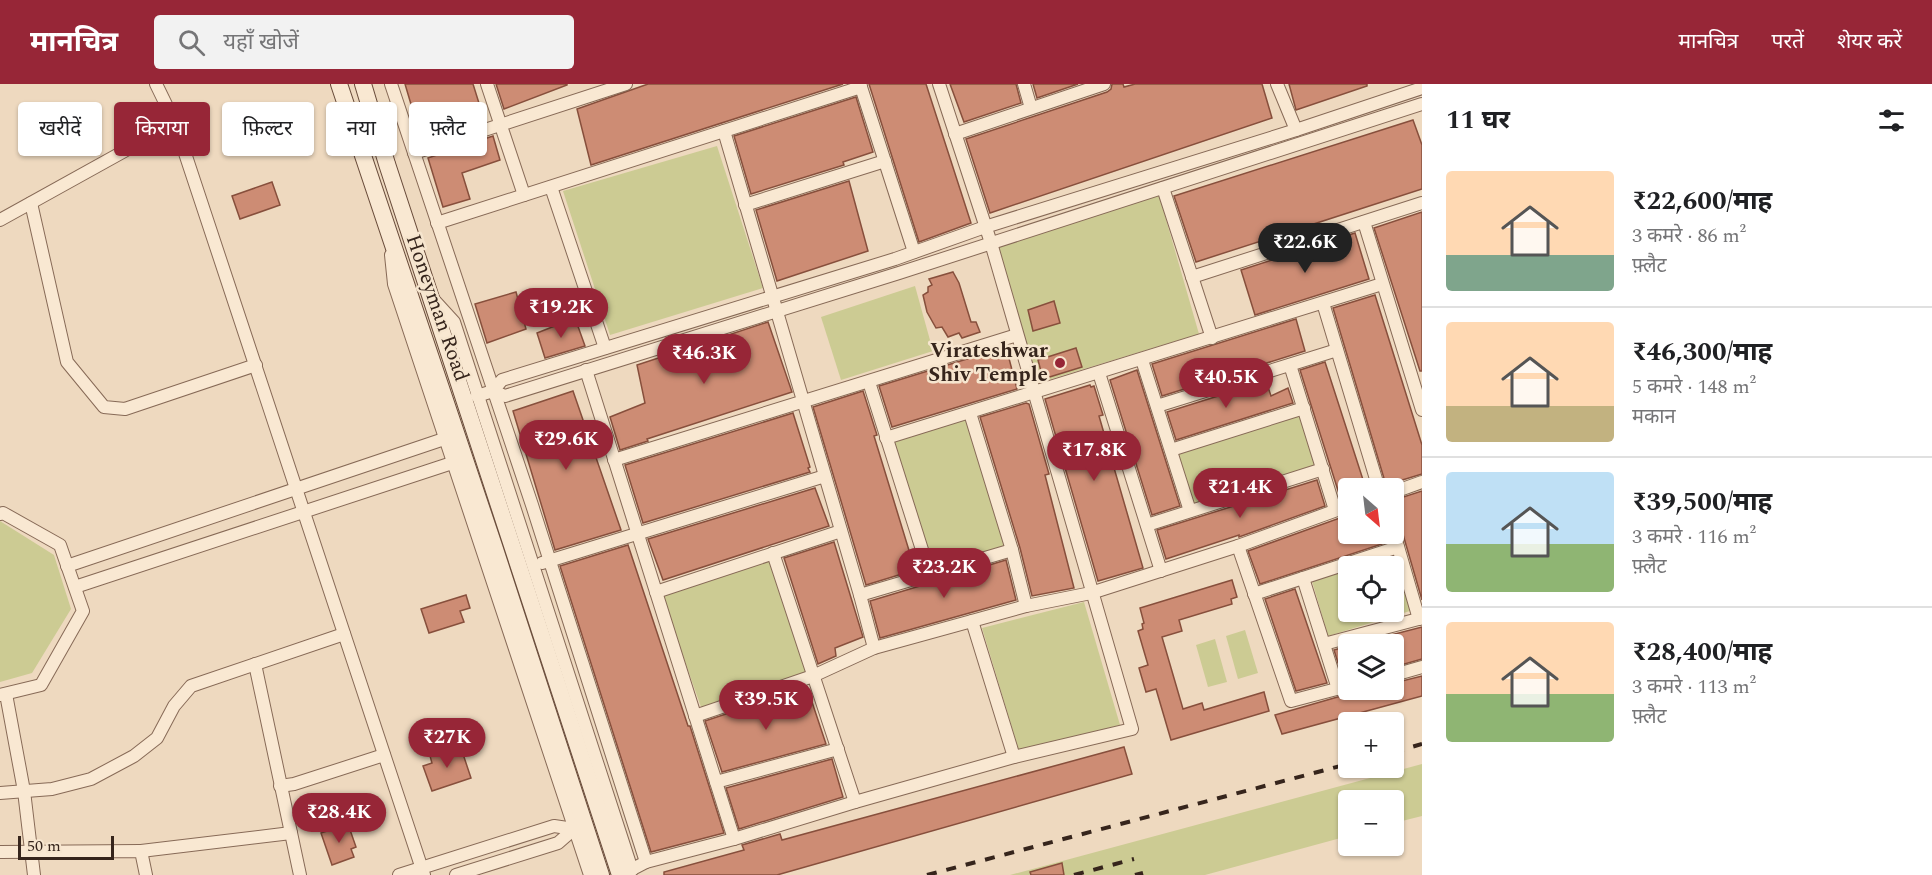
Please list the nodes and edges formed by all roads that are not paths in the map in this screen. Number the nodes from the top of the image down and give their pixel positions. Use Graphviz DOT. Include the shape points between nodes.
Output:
graph roads {
  1 [pos="156,84"];
  2 [pos="339,84"];
  3 [pos="363,84"];
  4 [pos="391,84"];
  5 [pos="487,84"];
  6 [pos="626,84"];
  7 [pos="939,84"];
  8 [pos="1024,84"];
  9 [pos="1104,84"];
  10 [pos="1278,84"];
  11 [pos="860,86"];
  12 [pos="1422,88"];
  13 [pos="587,90"];
  14 [pos="165,102"];
  15 [pos="1422,104"];
  16 [pos="1031,108"];
  17 [pos="500,125"];
  18 [pos="487,129"];
  19 [pos="1296,130"];
  20 [pos="723,131"];
  21 [pos="955,134"];
  22 [pos="409,138"];
  23 [pos="116,156"];
  24 [pos="187,156"];
  25 [pos="415,156"];
  26 [pos="885,161"];
  27 [pos="551,187"];
  28 [pos="1163,188"];
  29 [pos="524,195"];
  30 [pos="31,203"];
  31 [pos="1422,203"];
  32 [pos="745,205"];
  33 [pos="1051,207"];
  34 [pos="1080,215"];
  35 [pos="0,220"];
  36 [pos="1364,222"];
  37 [pos="437,223"];
  38 [pos="985,228"];
  39 [pos="389,236"];
  40 [pos="991,243"];
  41 [pos="914,252"];
  42 [pos="1192,277"];
  43 [pos="1382,284"];
  44 [pos="430,296"];
  45 [pos="772,297"];
  46 [pos="463,301"];
  47 [pos="1323,303"];
  48 [pos="777,311"];
  49 [pos="454,322"];
  50 [pos="1017,335"];
  51 [pos="1212,338"];
  52 [pos="605,348"];
  53 [pos="1337,350"];
  54 [pos="1142,360"];
  55 [pos="255,365"];
  56 [pos="1290,365"];
  57 [pos="586,370"];
  58 [pos="1099,373"];
  59 [pos="869,382"];
  60 [pos="493,391"];
  61 [pos="1034,393"];
  62 [pos="477,396"];
  63 [pos="803,402"];
  64 [pos="1157,406"];
  65 [pos="1304,408"];
  66 [pos="1422,410"];
  67 [pos="970,413"];
  68 [pos="886,438"];
  69 [pos="444,439"];
  70 [pos="1170,450"];
  71 [pos="614,460"];
  72 [pos="452,463"];
  73 [pos="1323,469"];
  74 [pos="825,476"];
  75 [pos="1376,478"];
  76 [pos="1422,482"];
  77 [pos="1404,488"];
  78 [pos="296,489"];
  79 [pos="1338,509"];
  80 [pos="1335,510"];
  81 [pos="1190,511"];
  82 [pos="304,512"];
  83 [pos="0,514"];
  84 [pos="1146,525"];
  85 [pos="841,531"];
  86 [pos="638,533"];
  87 [pos="502,544"];
  88 [pos="1397,544"];
  89 [pos="1238,546"];
  90 [pos="1398,547"];
  91 [pos="1012,550"];
  92 [pos="773,554"];
  93 [pos="548,560"];
  94 [pos="67,566"];
  95 [pos="533,567"];
  96 [pos="1161,571"];
  97 [pos="930,575"];
  98 [pos="1303,578"];
  99 [pos="75,587"];
  100 [pos="656,592"];
  101 [pos="1091,593"];
  102 [pos="1254,594"];
  103 [pos="860,595"];
  104 [pos="1026,606"];
  105 [pos="1420,618"];
  106 [pos="972,621"];
  107 [pos="344,634"];
  108 [pos="1324,644"];
  109 [pos="874,648"];
  110 [pos="255,664"];
  111 [pos="1422,667"];
  112 [pos="1404,672"];
  113 [pos="813,676"];
  114 [pos="1338,676"];
  115 [pos="1338,689"];
  116 [pos="3,694"];
  117 [pos="695,716"];
  118 [pos="838,749"];
  119 [pos="384,755"];
  120 [pos="1014,757"];
  121 [pos="716,782"];
  122 [pos="280,786"];
  123 [pos="24,791"];
  124 [pos="0,793"];
  125 [pos="855,802"];
  126 [pos="574,829"];
  127 [pos="291,833"];
  128 [pos="734,839"];
  129 [pos="141,851"];
  130 [pos="0,852"];
  131 [pos="31,852"];
  132 [pos="646,862"];
  133 [pos="423,871"];
  134 [pos="624,873"];
  135 [pos="34,875"];
  136 [pos="146,875"];
  137 [pos="300,875"];
  138 [pos="399,875"];
  139 [pos="456,875"];
  140 [pos="590,875"];
  141 [pos="601,875"];
  1 -- 14 [label="street"];
  2 -- 39 [label="street, Honeyman Road"];
  3 -- 44 [label="street"];
  4 -- 22 [label="street"];
  5 -- 17 [label="street"];
  6 -- 13 [label="street"];
  7 -- 21 [label="street"];
  8 -- 16 [label="street"];
  9 -- 16 [label="street"];
  10 -- 19 [label="street"];
  11 -- 20 [label="street"];
  11 -- 26 [label="street"];
  12 -- 19 [label="street"];
  13 -- 17 [label="street"];
  15 -- 28 [label="street"];
  16 -- 21 [label="street"];
  17 -- 18 [label="street"];
  17 -- 29 [label="street"];
  19 -- 33 [label="street"];
  20 -- 27 [label="street"];
  20 -- 32 [label="street"];
  21 -- 38 [label="street"];
  23 -- 30 [label="street"];
  24 -- 55 [label="street"];
  25 -- 37 [label="street"];
  26 -- 32 [label="street"];
  26 -- 41 [label="street"];
  27 -- 29 [label="street"];
  27 -- 52 [label="street"];
  28 -- 34 [label="street"];
  28 -- 42 [label="street"];
  29 -- 37 [label="street"];
  30 -- 35 [label="street"];
  30 -- 55 [label="street" via="67,362 104,407 126,409"];
  31 -- 36 [label="street"];
  32 -- 45 [label="street"];
  33 -- 34 [label="street"];
  33 -- 38 [label="street"];
  34 -- 40 [label="street"];
  36 -- 42 [label="street"];
  36 -- 43 [label="street"];
  37 -- 46 [label="street"];
  38 -- 40 [label="street"];
  38 -- 41 [label="street"];
  39 -- 69 [label="street" via="394,284"];
  39 -- 87 [label="street, Honeyman Road"];
  40 -- 48 [label="street"];
  40 -- 50 [label="street"];
  41 -- 45 [label="street"];
  42 -- 51 [label="street"];
  43 -- 47 [label="street"];
  43 -- 66 [label="street"];
  44 -- 49 [label="street"];
  44 -- 87 [label="street"];
  45 -- 48 [label="street"];
  45 -- 52 [label="street"];
  46 -- 49 [label="street"];
  46 -- 60 [label="street"];
  47 -- 51 [label="street"];
  47 -- 53 [label="street"];
  48 -- 57 [label="street"];
  48 -- 63 [label="street"];
  49 -- 62 [label="street"];
  50 -- 59 [label="street"];
  50 -- 61 [label="street"];
  51 -- 54 [label="street"];
  52 -- 60 [label="street" via="502,380"];
  53 -- 56 [label="street"];
  53 -- 75 [label="street"];
  54 -- 58 [label="street"];
  54 -- 64 [label="street"];
  55 -- 78 [label="street"];
  56 -- 64 [label="street"];
  56 -- 65 [label="street"];
  57 -- 60 [label="street" via="505,396"];
  57 -- 71 [label="street"];
  58 -- 61 [label="street"];
  58 -- 84 [label="street"];
  59 -- 63 [label="street"];
  59 -- 68 [label="street"];
  60 -- 62 [label="street"];
  60 -- 93 [label="street"];
  61 -- 67 [label="street"];
  61 -- 101 [label="street"];
  62 -- 95 [label="street"];
  63 -- 71 [label="street"];
  63 -- 74 [label="street"];
  64 -- 70 [label="street"];
  65 -- 70 [label="street"];
  65 -- 73 [label="street"];
  67 -- 68 [label="street"];
  67 -- 91 [label="street"];
  68 -- 97 [label="street"];
  69 -- 72 [label="street"];
  69 -- 78 [label="street"];
  70 -- 81 [label="street"];
  71 -- 86 [label="street"];
  72 -- 82 [label="street"];
  72 -- 126 [label="street"];
  73 -- 80 [label="street"];
  73 -- 81 [label="street"];
  74 -- 85 [label="street"];
  74 -- 86 [label="street"];
  76 -- 77 [label="street"];
  78 -- 82 [label="street"];
  78 -- 94 [label="street"];
  79 -- 80 [label="street"];
  80 -- 89 [label="street"];
  81 -- 84 [label="street"];
  82 -- 99 [label="street"];
  82 -- 107 [label="street"];
  83 -- 94 [label="street" via="60,545"];
  84 -- 96 [label="street"];
  85 -- 92 [label="street"];
  85 -- 103 [label="street"];
  86 -- 93 [label="street"];
  86 -- 100 [label="street"];
  87 -- 134 [label="street"];
  87 -- 141 [label="street"];
  88 -- 90 [label="street"];
  89 -- 96 [label="street"];
  89 -- 102 [label="street"];
  90 -- 98 [label="street"];
  90 -- 105 [label="street"];
  91 -- 97 [label="street"];
  91 -- 104 [label="street"];
  92 -- 100 [label="street"];
  92 -- 113 [label="street"];
  93 -- 95 [label="street"];
  93 -- 132 [label="street"];
  94 -- 99 [label="street"];
  95 -- 134 [label="street"];
  96 -- 101 [label="street"];
  97 -- 103 [label="street"];
  98 -- 102 [label="street"];
  98 -- 108 [label="street"];
  99 -- 116 [label="street" via="83,611 41,685"];
  100 -- 117 [label="street"];
  101 -- 104 [label="street"];
  101 -- 120 [label="street" via="1132,729"];
  102 -- 115 [label="street" via="1291,701"];
  103 -- 109 [label="street"];
  104 -- 106 [label="street"];
  105 -- 108 [label="street"];
  106 -- 109 [label="street"];
  106 -- 120 [label="street"];
  107 -- 110 [label="street"];
  107 -- 119 [label="street"];
  108 -- 114 [label="street"];
  109 -- 113 [label="street"];
  110 -- 122 [label="street"];
  110 -- 123 [label="street" via="190,686 174,706 158,738 134,756 91,779"];
  111 -- 112 [label="street"];
  113 -- 117 [label="street"];
  113 -- 118 [label="street"];
  116 -- 123 [label="street"];
  117 -- 121 [label="street"];
  118 -- 121 [label="street"];
  118 -- 125 [label="street"];
  119 -- 122 [label="street"];
  119 -- 133 [label="street"];
  120 -- 125 [label="street"];
  121 -- 128 [label="street"];
  122 -- 127 [label="street"];
  123 -- 124 [label="street"];
  123 -- 131 [label="street"];
  125 -- 128 [label="street"];
  126 -- 133 [label="street" via="554,826"];
  126 -- 139 [label="street" via="558,843"];
  126 -- 140 [label="street"];
  127 -- 129 [label="street"];
  127 -- 137 [label="street"];
  128 -- 132 [label="street"];
  129 -- 131 [label="street"];
  129 -- 136 [label="street"];
  130 -- 131 [label="street"];
  131 -- 135 [label="street"];
  132 -- 134 [label="street"];
  133 -- 138 [label="street"];
}
